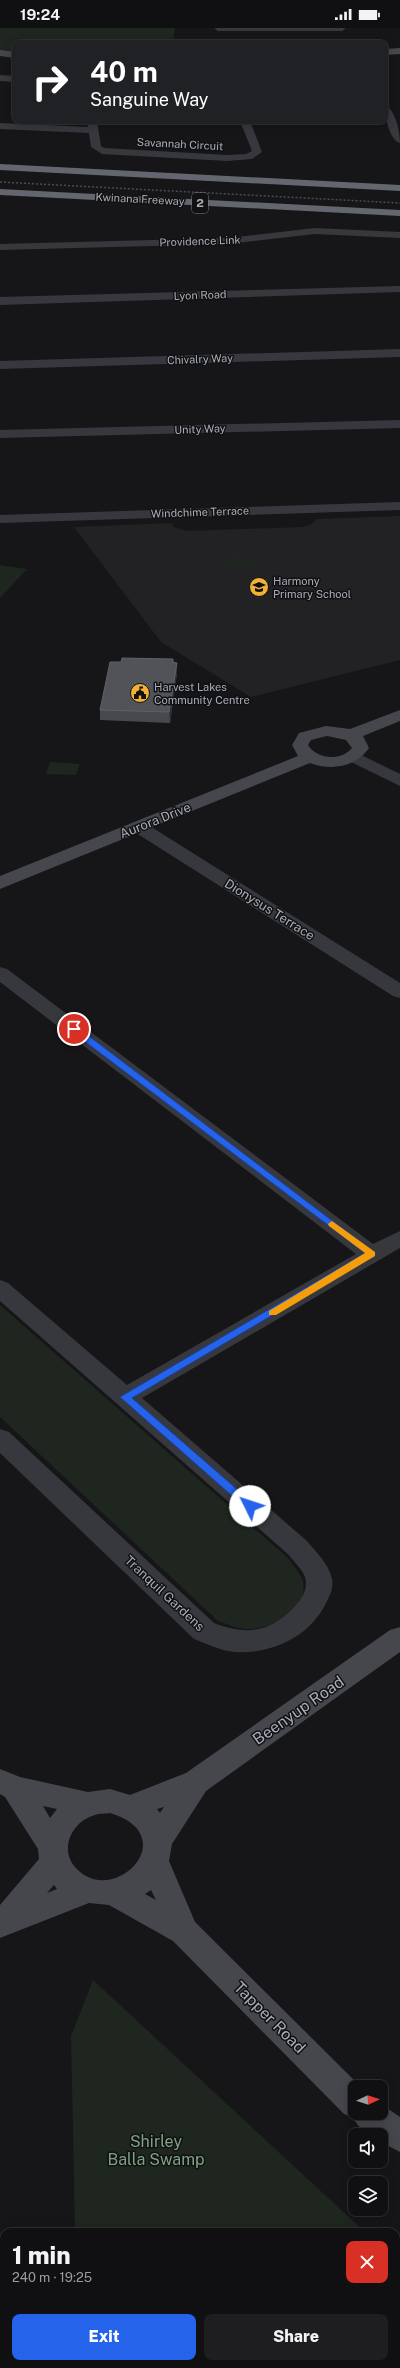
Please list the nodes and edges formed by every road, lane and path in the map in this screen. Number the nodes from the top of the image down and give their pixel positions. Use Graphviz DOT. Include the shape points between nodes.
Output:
graph roads {
  1 [pos="218,28"];
  2 [pos="343,30"];
  3 [pos="400,46"];
  4 [pos="388,47"];
  5 [pos="400,51"];
  6 [pos="388,52"];
  7 [pos="0,53"];
  8 [pos="12,55"];
  9 [pos="0,57"];
  10 [pos="12,59"];
  11 [pos="0,78"];
  12 [pos="12,79"];
  13 [pos="388,115"];
  14 [pos="16,124"];
  15 [pos="246,124"];
  16 [pos="93,125"];
  17 [pos="0,126"];
  18 [pos="400,140"];
  19 [pos="0,166"];
  20 [pos="400,188"];
  21 [pos="0,192"];
  22 [pos="400,213"];
  23 [pos="400,235"];
  24 [pos="0,246"];
  25 [pos="400,289"];
  26 [pos="0,301"];
  27 [pos="400,354"];
  28 [pos="0,364"];
  29 [pos="400,424"];
  30 [pos="0,434"];
  31 [pos="400,506"];
  32 [pos="0,519"];
  33 [pos="400,715"];
  34 [pos="351,735"];
  35 [pos="354,756"];
  36 [pos="310,757"];
  37 [pos="400,781"];
  38 [pos="139,827"];
  39 [pos="0,884"];
  40 [pos="0,973"];
  41 [pos="400,992"];
  42 [pos="400,1238"];
  43 [pos="371,1254"];
  44 [pos="0,1288"];
  45 [pos="125,1397"];
  46 [pos="0,1438"];
  47 [pos="400,1638"];
  48 [pos="196,1782"];
  49 [pos="8,1784"];
  50 [pos="87,1804"];
  51 [pos="131,1807"];
  52 [pos="156,1852"];
  53 [pos="53,1855"];
  54 [pos="100,1892"];
  55 [pos="3,1923"];
  56 [pos="184,1931"];
  57 [pos="348,2096"];
  58 [pos="377,2120"];
  59 [pos="400,2136"];
  1 -- 2 [label="street"];
  3 -- 4 [label="street"];
  5 -- 6 [label="street"];
  7 -- 8 [label="street"];
  9 -- 10 [label="street"];
  11 -- 12 [label="street"];
  13 -- 18 [label="street"];
  14 -- 16 [label="street"];
  14 -- 17 [label="street"];
  15 -- 16 [label="street, Savannah Circuit" via="257,152 248,157 227,158 102,151 96,147"];
  19 -- 20 [label="highway, Kwinana Freeway / 2"];
  21 -- 22 [label="highway, Kwinana Freeway / 2"];
  23 -- 24 [label="street, Providence Link" via="314,231 228,241"];
  25 -- 26 [label="street, Lyon Road"];
  27 -- 28 [label="street, Chivalry Way"];
  29 -- 30 [label="street, Unity Way"];
  31 -- 32 [label="street, Windchime Terrace"];
  33 -- 34 [label="street"];
  34 -- 35 [label="street" via="357,739 361,748"];
  34 -- 36 [label="street" via="335,731 304,737 300,745 304,753"];
  35 -- 36 [label="street" via="337,761"];
  35 -- 37 [label="street"];
  36 -- 38 [label="street, Aurora Drive"];
  38 -- 39 [label="street, Aurora Drive"];
  38 -- 41 [label="street, Dionysus Terrace"];
  40 -- 43 [label="street"];
  42 -- 43 [label="street"];
  43 -- 45 [label="street"];
  44 -- 45 [label="street, Tranquil Gardens"];
  45 -- 46 [label="street, Tranquil Gardens" via="298,1548 313,1566 319,1581 316,1598 302,1616 281,1633 257,1639 230,1641 204,1631"];
  47 -- 48 [label="street, Beenyup Road"];
  48 -- 51 [label="street, Beenyup Road"];
  48 -- 52 [label="street, Beenyup Road"];
  49 -- 50 [label="street"];
  49 -- 53 [label="street"];
  50 -- 51 [label="street" via="110,1801"];
  50 -- 53 [label="street" via="68,1815 56,1829"];
  51 -- 52 [label="street" via="148,1819"];
  52 -- 54 [label="street" via="139,1882"];
  52 -- 56 [label="street, Tapper Road"];
  53 -- 54 [label="street" via="64,1878"];
  53 -- 55 [label="street"];
  54 -- 55 [label="street"];
  54 -- 56 [label="street, Tapper Road"];
  56 -- 57 [label="street, Tapper Road"];
  58 -- 59 [label="street"];
}
